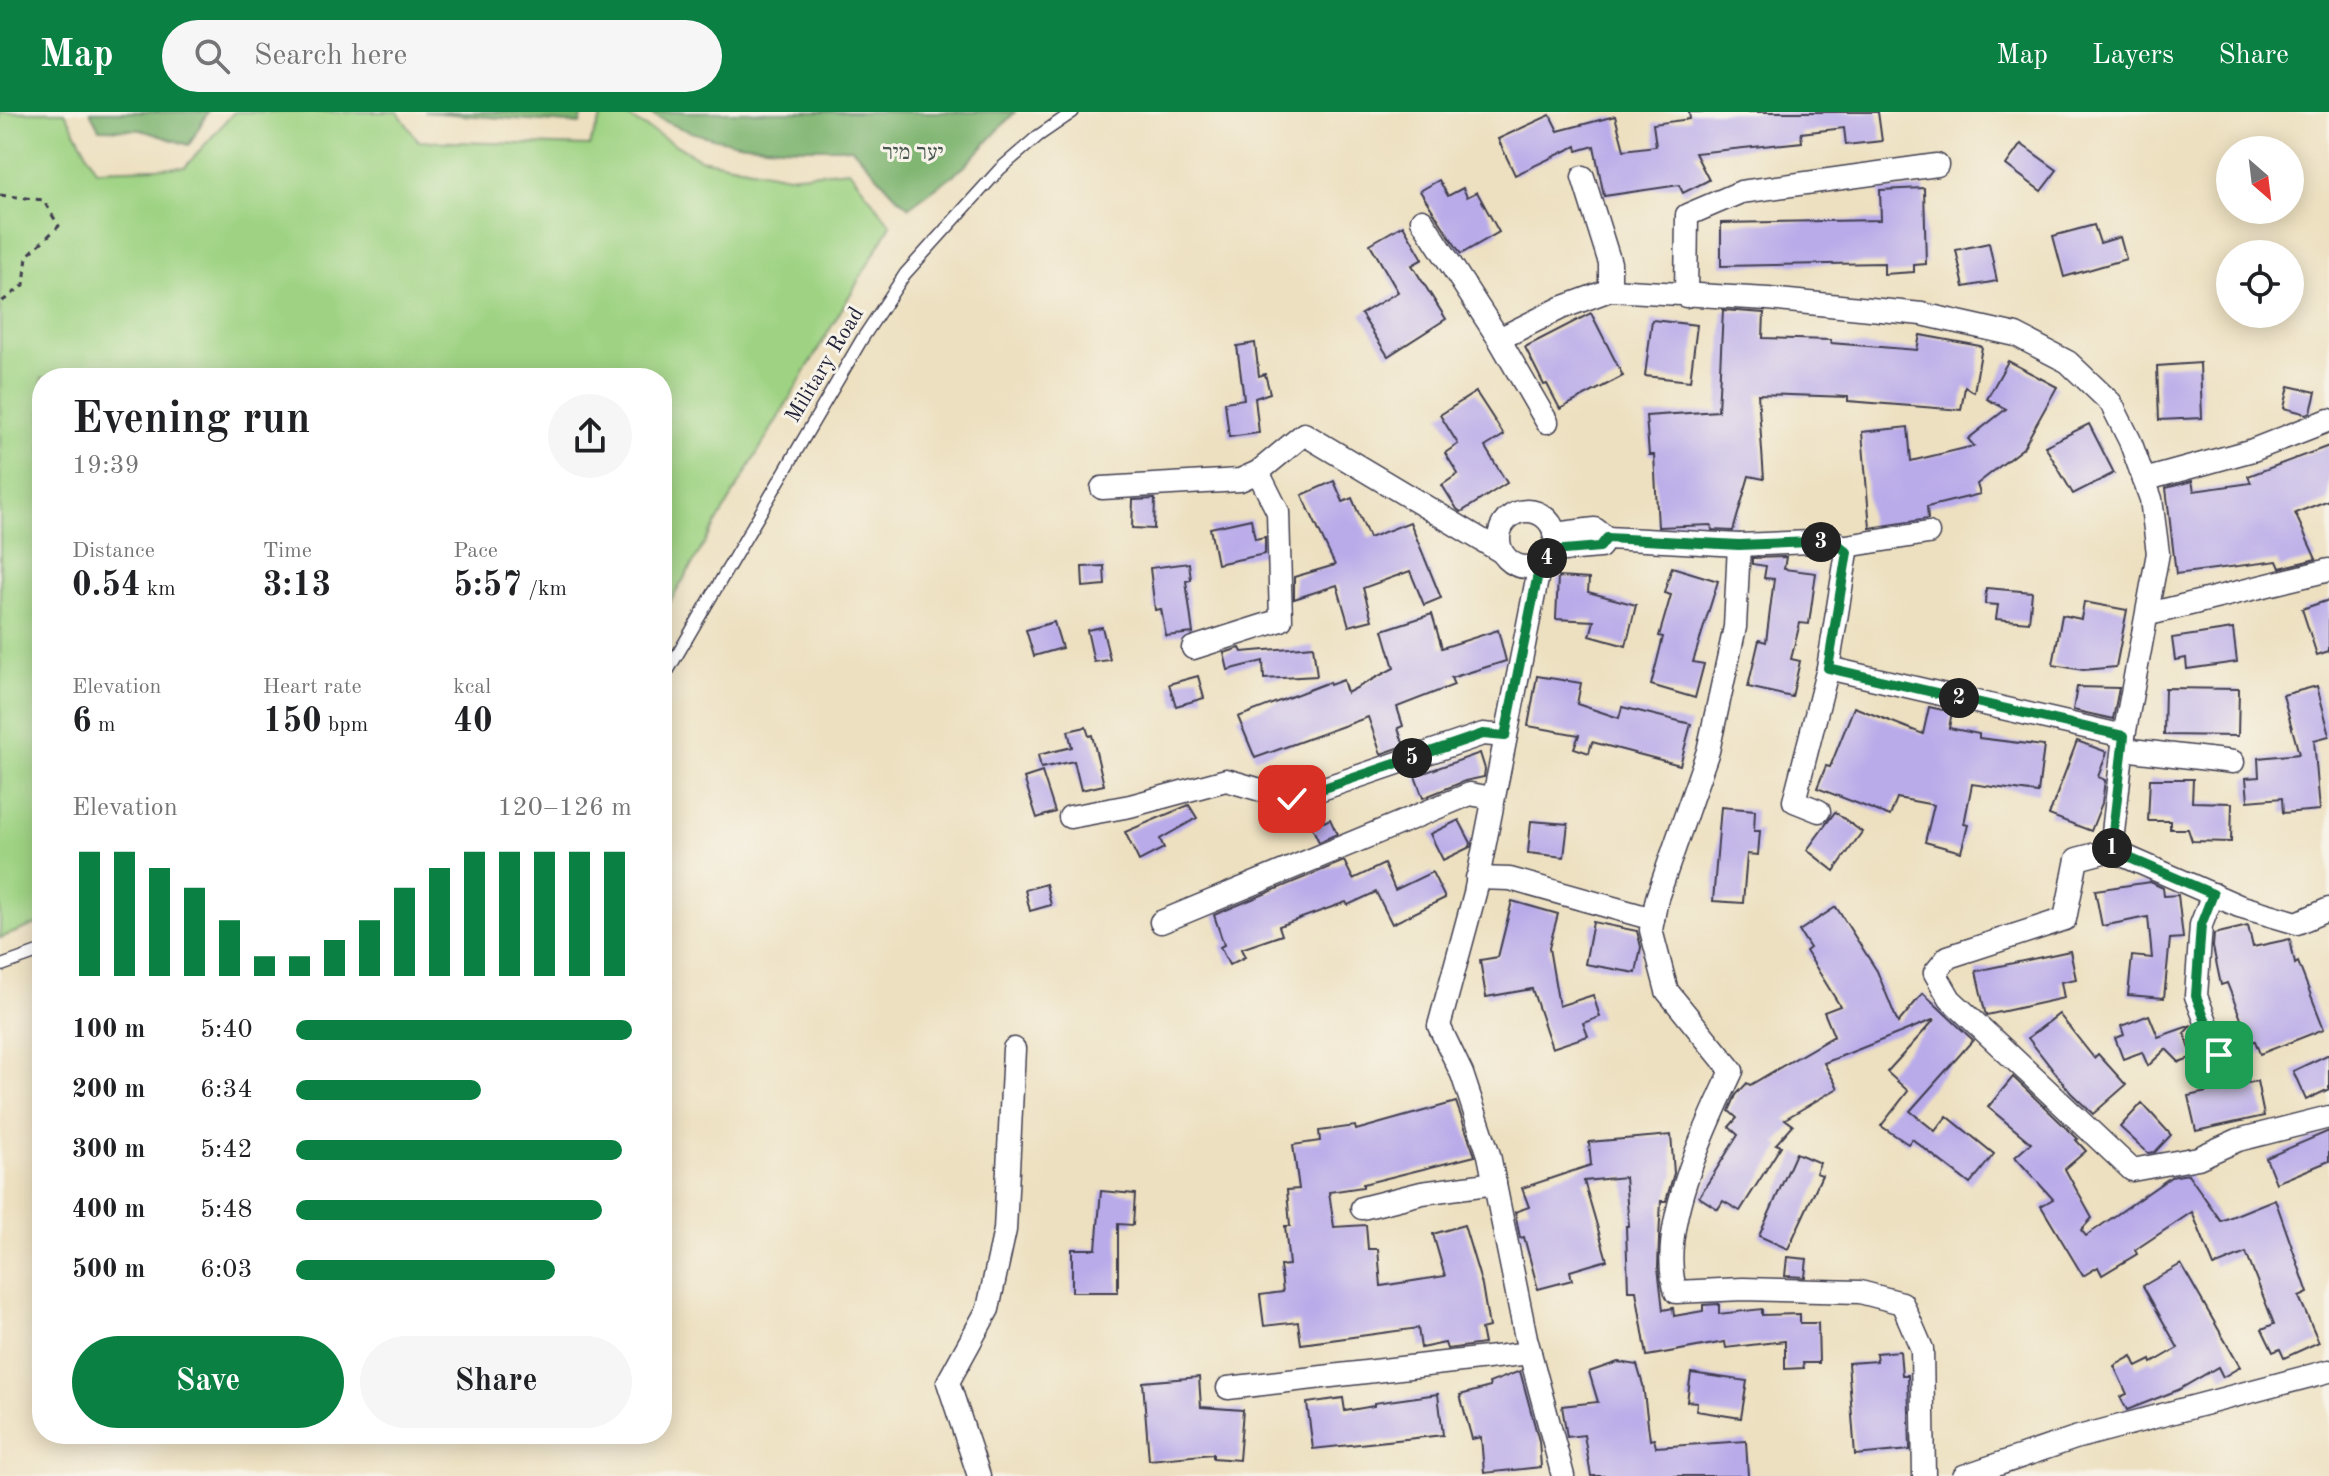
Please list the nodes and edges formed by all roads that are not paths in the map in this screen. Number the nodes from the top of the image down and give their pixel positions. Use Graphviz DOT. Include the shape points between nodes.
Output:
graph roads {
  1 [pos="1073,112"];
  2 [pos="1937,165"];
  3 [pos="1583,177"];
  4 [pos="1422,220"];
  5 [pos="1610,290"];
  6 [pos="1686,296"];
  7 [pos="1499,339"];
  8 [pos="2329,420"];
  9 [pos="1547,422"];
  10 [pos="1258,472"];
  11 [pos="2144,480"];
  12 [pos="1102,488"];
  13 [pos="1928,533"];
  14 [pos="1739,545"];
  15 [pos="1840,547"];
  16 [pos="1549,550"];
  17 [pos="1507,558"];
  18 [pos="2329,570"];
  19 [pos="2149,614"];
  20 [pos="1528,630"];
  21 [pos="1193,648"];
  22 [pos="672,664"];
  23 [pos="1828,668"];
  24 [pos="1505,736"];
  25 [pos="2124,742"];
  26 [pos="2233,762"];
  27 [pos="1492,798"];
  28 [pos="1819,811"];
  29 [pos="1070,817"];
  30 [pos="2111,850"];
  31 [pos="1477,878"];
  32 [pos="2213,894"];
  33 [pos="2329,909"];
  34 [pos="1653,919"];
  35 [pos="1161,922"];
  36 [pos="32,955"];
  37 [pos="0,966"];
  38 [pos="1014,1049"];
  39 [pos="2219,1055"];
  40 [pos="2329,1117"];
  41 [pos="1495,1183"];
  42 [pos="1362,1208"];
  43 [pos="1530,1353"];
  44 [pos="2329,1371"];
  45 [pos="1228,1388"];
  46 [pos="979,1476"];
  47 [pos="1563,1476"];
  48 [pos="1924,1476"];
  49 [pos="1964,1476"];
  1 -- 22 [label="lane, Military Road" via="1000,169 905,274"];
  2 -- 6 [label="street" via="1741,192 1687,215"];
  3 -- 5 [label="street" via="1610,263"];
  4 -- 7 [label="street"];
  5 -- 6 [label="street"];
  5 -- 7 [label="street"];
  6 -- 11 [label="street" via="1922,314 2016,335 2068,362 2111,403"];
  7 -- 9 [label="street"];
  8 -- 11 [label="street" via="2253,450"];
  10 -- 12 [label="street" via="1240,480"];
  10 -- 17 [label="street" via="1304,434"];
  10 -- 21 [label="street" via="1278,512 1281,620"];
  11 -- 19 [label="street" via="2158,553"];
  13 -- 15 [label="street"];
  14 -- 15 [label="street" via="1834,541"];
  14 -- 16 [label="street" via="1607,538 1595,529"];
  14 -- 34 [label="street" via="1735,627 1708,751"];
  15 -- 23 [label="street" via="1847,552"];
  16 -- 17 [label="street" via="1523,567"];
  16 -- 17 [label="street" via="1546,519 1519,512 1499,532"];
  16 -- 20 [label="street"];
  17 -- 20 [label="street" via="1521,585"];
  18 -- 19 [label="street"];
  19 -- 25 [label="street"];
  20 -- 24 [label="street"];
  23 -- 25 [label="street"];
  23 -- 28 [label="street" via="1794,801"];
  24 -- 27 [label="street"];
  24 -- 29 [label="street" via="1483,734 1292,799 1226,780"];
  25 -- 26 [label="street"];
  25 -- 30 [label="street"];
  27 -- 31 [label="street"];
  27 -- 35 [label="street" via="1470,794"];
  30 -- 32 [label="street"];
  30 -- 40 [label="street" via="2077,859 2065,919 1948,957 1935,973 1950,999 2132,1170 2198,1158 2238,1140"];
  31 -- 34 [label="street" via="1510,879"];
  31 -- 41 [label="street" via="1439,1026 1462,1074"];
  32 -- 33 [label="street" via="2297,923"];
  32 -- 39 [label="street" via="2201,925 2196,996"];
  34 -- 48 [label="street" via="1651,930 1667,991 1732,1071 1702,1135 1676,1217 1670,1275 1676,1292 1860,1292 1902,1303 1922,1349"];
  36 -- 37 [label="lane"];
  38 -- 46 [label="street" via="1005,1230 988,1309 948,1382"];
  41 -- 42 [label="street"];
  41 -- 43 [label="street"];
  43 -- 45 [label="street"];
  43 -- 47 [label="street"];
  44 -- 49 [label="street" via="2075,1438"];
}
